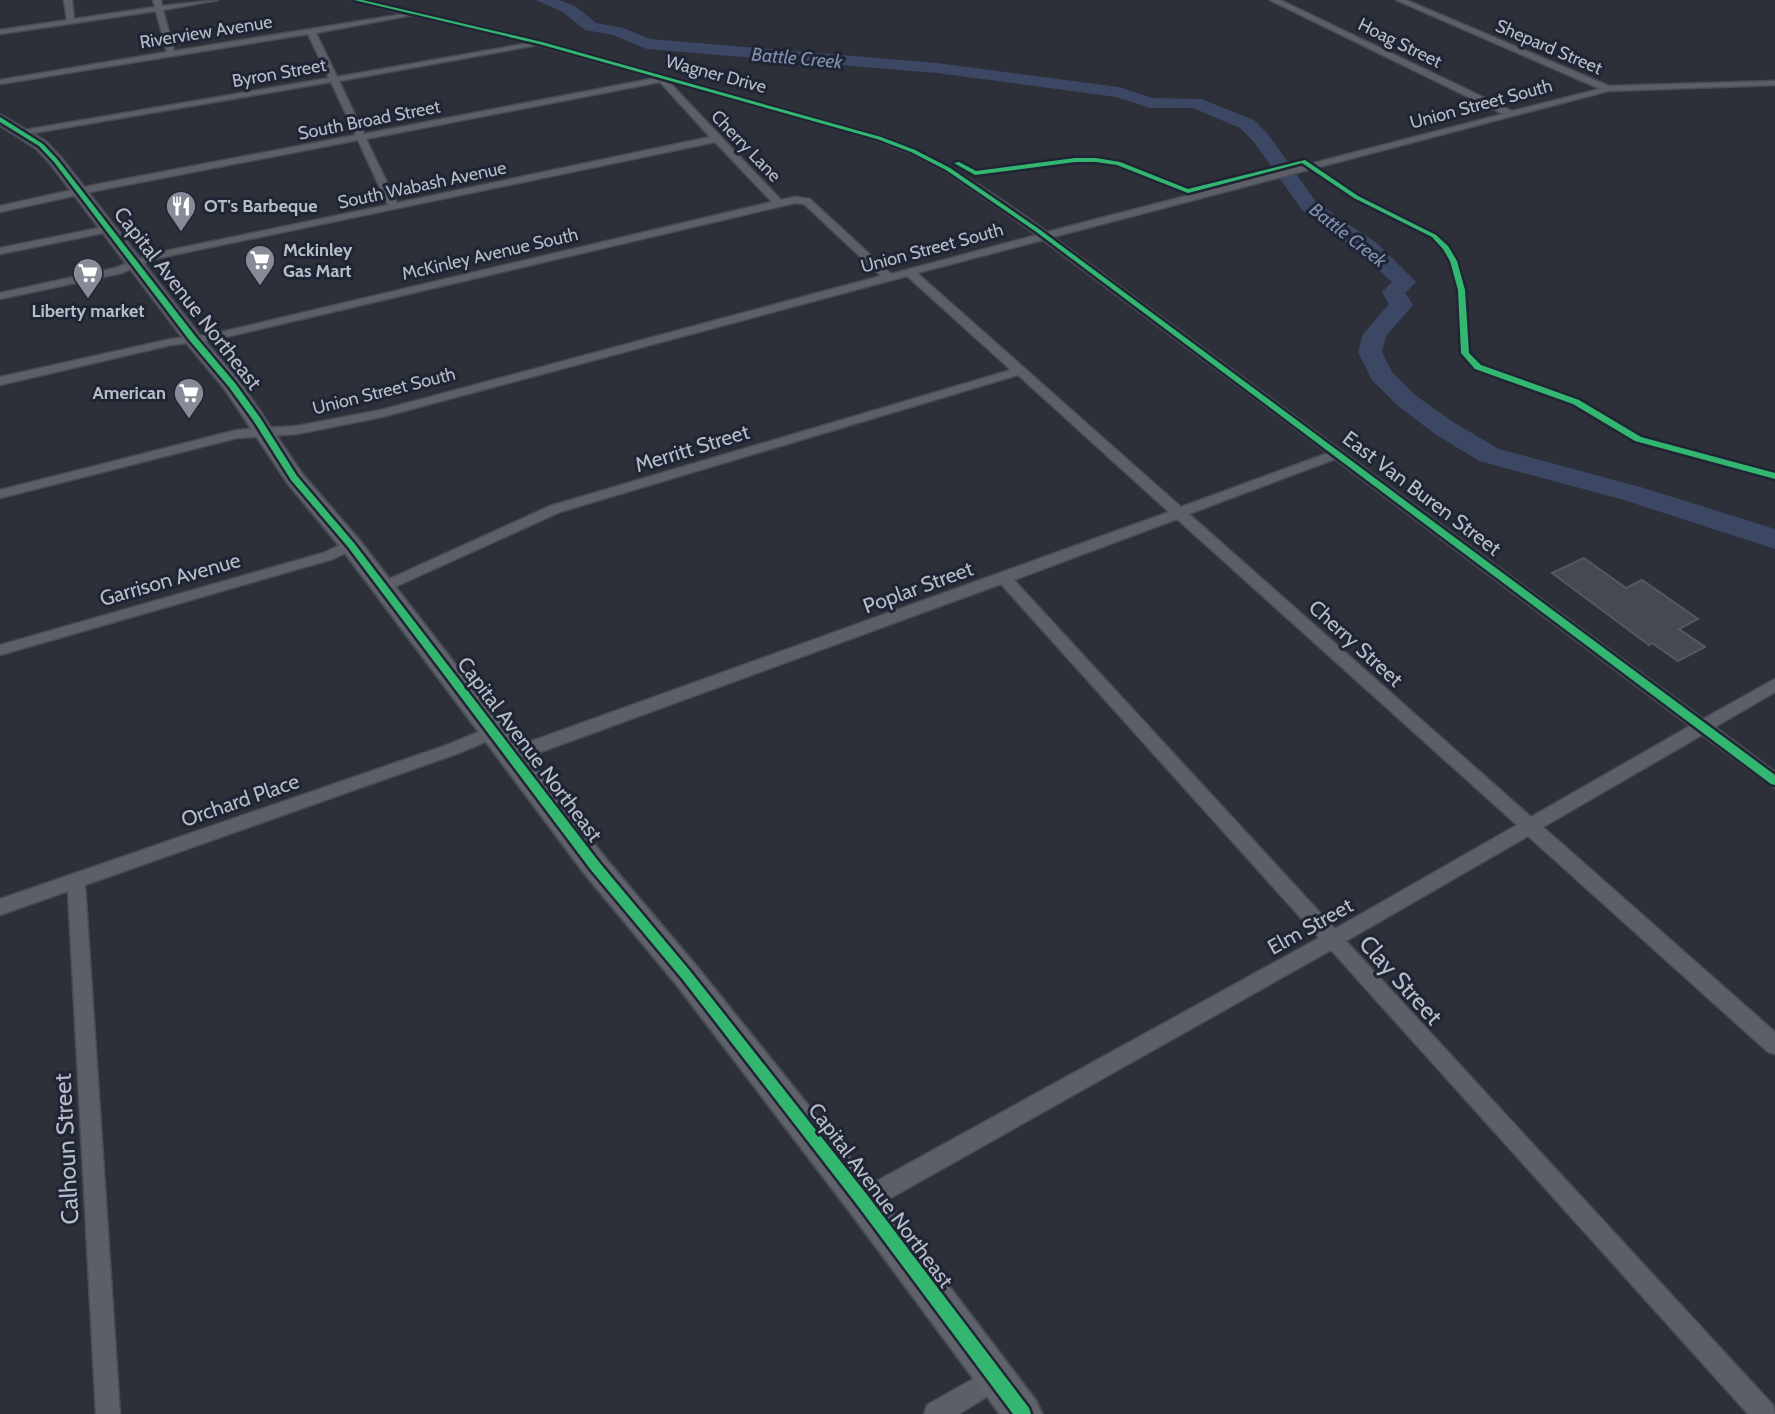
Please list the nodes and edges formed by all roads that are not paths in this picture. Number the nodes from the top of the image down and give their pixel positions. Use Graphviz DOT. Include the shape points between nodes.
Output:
graph roads {
  1 [pos="68,0"];
  2 [pos="214,0"];
  3 [pos="356,0"];
  4 [pos="1274,0"];
  5 [pos="1400,0"];
  6 [pos="158,4"];
  7 [pos="416,14"];
  8 [pos="71,21"];
  9 [pos="311,31"];
  10 [pos="0,32"];
  11 [pos="540,43"];
  12 [pos="172,54"];
  13 [pos="333,79"];
  14 [pos="664,79"];
  15 [pos="0,82"];
  16 [pos="1775,83"];
  17 [pos="1608,89"];
  18 [pos="1511,114"];
  19 [pos="0,119"];
  20 [pos="25,133"];
  21 [pos="362,138"];
  22 [pos="716,139"];
  23 [pos="80,192"];
  24 [pos="779,204"];
  25 [pos="394,207"];
  26 [pos="0,209"];
  27 [pos="109,229"];
  28 [pos="1045,236"];
  29 [pos="0,251"];
  30 [pos="136,264"];
  31 [pos="909,272"];
  32 [pos="889,278"];
  33 [pos="0,296"];
  34 [pos="193,339"];
  35 [pos="1020,371"];
  36 [pos="0,381"];
  37 [pos="265,431"];
  38 [pos="1338,454"];
  39 [pos="0,494"];
  40 [pos="1179,513"];
  41 [pos="351,545"];
  42 [pos="1004,578"];
  43 [pos="383,587"];
  44 [pos="0,650"];
  45 [pos="1775,685"];
  46 [pos="1703,726"];
  47 [pos="493,732"];
  48 [pos="510,755"];
  49 [pos="1775,781"];
  50 [pos="1529,827"];
  51 [pos="76,881"];
  52 [pos="0,907"];
  53 [pos="1332,940"];
  54 [pos="1775,1045"];
  55 [pos="863,1201"];
  56 [pos="996,1378"];
  57 [pos="108,1414"];
  58 [pos="936,1414"];
  59 [pos="1023,1414"];
  60 [pos="1764,1414"];
  1 -- 8 [label="street"];
  2 -- 6 [label="street"];
  3 -- 7 [label="street, Wagner Drive"];
  4 -- 18 [label="street, Hoag Street"];
  5 -- 17 [label="street, Shepard Street"];
  6 -- 8 [label="street"];
  6 -- 12 [label="street"];
  7 -- 9 [label="street, Riverview Avenue"];
  7 -- 11 [label="street, Wagner Drive"];
  8 -- 10 [label="street"];
  9 -- 12 [label="street, Riverview Avenue"];
  9 -- 13 [label="street"];
  11 -- 13 [label="street, Byron Street"];
  11 -- 14 [label="street, Wagner Drive"];
  12 -- 15 [label="street, Riverview Avenue"];
  13 -- 20 [label="street, Byron Street"];
  13 -- 21 [label="street"];
  14 -- 21 [label="street, South Broad Street"];
  14 -- 22 [label="street, Cherry Lane"];
  14 -- 28 [label="street, Wagner Drive" via="775,107 913,151 976,186"];
  16 -- 17 [label="street, Union Street South"];
  17 -- 18 [label="street, Union Street South"];
  18 -- 28 [label="street, Union Street South"];
  19 -- 20 [label="main road, Capital Avenue Northeast"];
  20 -- 23 [label="main road, Capital Avenue Northeast" via="56,160"];
  21 -- 23 [label="street, South Broad Street"];
  21 -- 25 [label="street"];
  22 -- 24 [label="street, Cherry Lane"];
  22 -- 25 [label="street, South Wabash Avenue"];
  23 -- 26 [label="street, South Broad Street"];
  23 -- 27 [label="main road, Capital Avenue Northeast"];
  24 -- 32 [label="street, McKinley Avenue South" via="807,201"];
  24 -- 34 [label="street, McKinley Avenue South"];
  25 -- 30 [label="street, South Wabash Avenue" via="151,257"];
  27 -- 29 [label="street"];
  27 -- 30 [label="main road, Capital Avenue Northeast"];
  28 -- 31 [label="street, Union Street South"];
  28 -- 38 [label="street, East Van Buren Street"];
  30 -- 33 [label="street, South Wabash Avenue"];
  30 -- 34 [label="main road, Capital Avenue Northeast"];
  31 -- 32 [label="street, Union Street South"];
  31 -- 35 [label="street, Cherry Street"];
  32 -- 37 [label="street, Union Street South" via="383,413 297,430"];
  34 -- 36 [label="street, McKinley Avenue South"];
  34 -- 37 [label="main road, Capital Avenue Northeast"];
  35 -- 40 [label="street, Cherry Street"];
  35 -- 43 [label="street, Merritt Street" via="553,510"];
  37 -- 39 [label="street, Union Street South" via="237,434"];
  37 -- 41 [label="main road, Capital Avenue Northeast" via="294,478"];
  38 -- 40 [label="street, Poplar Street"];
  38 -- 46 [label="street, East Van Buren Street"];
  40 -- 42 [label="street, Poplar Street"];
  40 -- 50 [label="street, Cherry Street"];
  41 -- 43 [label="main road, Capital Avenue Northeast"];
  41 -- 44 [label="street, Garrison Avenue" via="328,556"];
  42 -- 48 [label="street, Poplar Street"];
  42 -- 53 [label="street, Clay Street"];
  43 -- 47 [label="main road, Capital Avenue Northeast"];
  45 -- 46 [label="street, Elm Street"];
  46 -- 49 [label="street, East Van Buren Street"];
  46 -- 50 [label="street, Elm Street"];
  47 -- 48 [label="main road, Capital Avenue Northeast"];
  47 -- 51 [label="street, Orchard Place"];
  48 -- 55 [label="main road, Capital Avenue Northeast"];
  50 -- 53 [label="street, Elm Street"];
  50 -- 54 [label="street, Cherry Street"];
  51 -- 52 [label="street, Orchard Place"];
  51 -- 57 [label="street, Calhoun Street"];
  53 -- 55 [label="street, Elm Street"];
  53 -- 60 [label="street, Clay Street"];
  55 -- 56 [label="main road, Capital Avenue Northeast"];
  56 -- 58 [label="street"];
  56 -- 59 [label="main road, Capital Avenue Northeast"];
}
